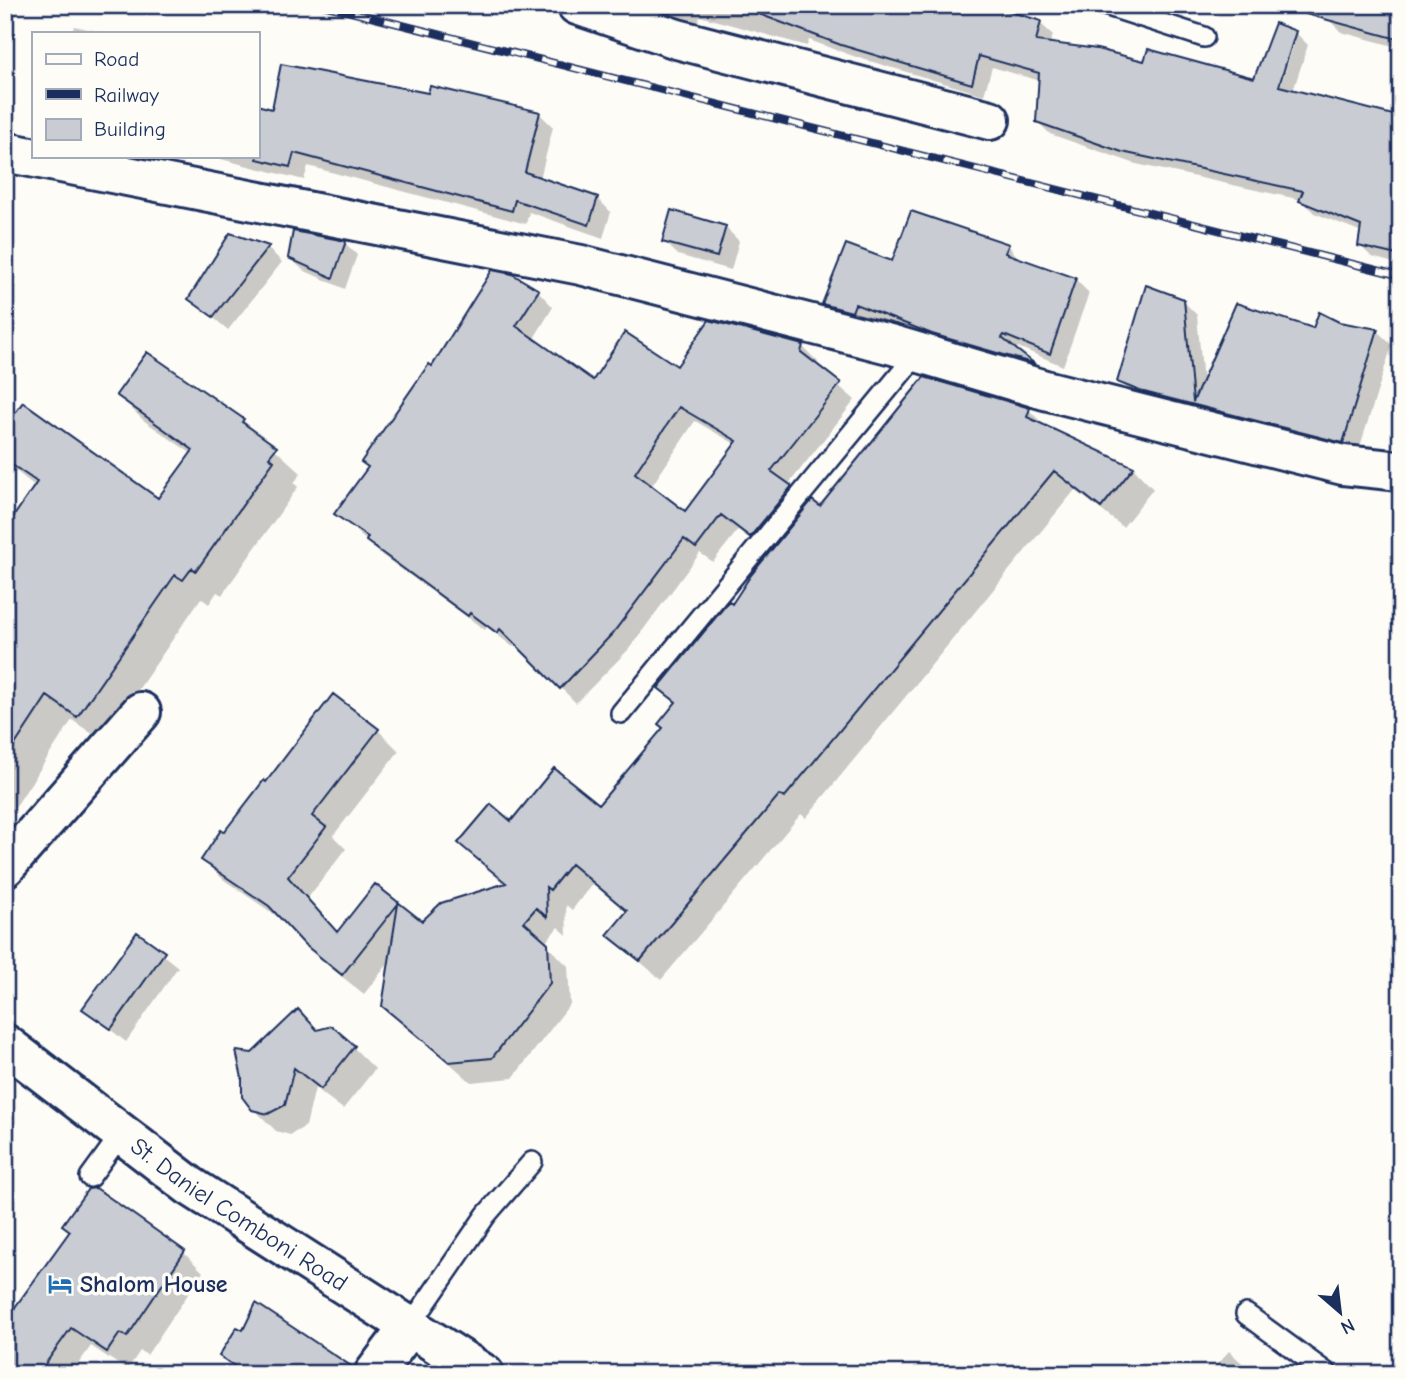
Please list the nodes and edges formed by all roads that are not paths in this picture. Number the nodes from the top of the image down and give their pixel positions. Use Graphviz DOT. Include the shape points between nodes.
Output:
graph roads {
  1 [pos="577,5"];
  2 [pos="1105,5"];
  3 [pos="1204,37"];
  4 [pos="989,120"];
  5 [pos="5,152"];
  6 [pos="32,157"];
  7 [pos="36,158"];
  8 [pos="917,354"];
  9 [pos="1401,471"];
  10 [pos="141,712"];
  11 [pos="621,713"];
  12 [pos="5,867"];
  13 [pos="5,1044"];
  14 [pos="122,1133"];
  15 [pos="532,1162"];
  16 [pos="90,1177"];
  17 [pos="1246,1314"];
  18 [pos="410,1326"];
  19 [pos="374,1374"];
  20 [pos="484,1374"];
  21 [pos="1328,1374"];
  1 -- 4 [label="street" via="677,39"];
  2 -- 3 [label="lane"];
  5 -- 6 [label="street"];
  7 -- 8 [label="street" via="581,265"];
  8 -- 9 [label="street" via="1343,466"];
  8 -- 11 [label="lane"];
  10 -- 12 [label="street"];
  13 -- 14 [label="street, St. Daniel Comboni Road"];
  14 -- 16 [label="lane"];
  14 -- 18 [label="street, St. Daniel Comboni Road" via="190,1186"];
  15 -- 18 [label="lane" via="486,1215"];
  17 -- 21 [label="lane"];
  18 -- 19 [label="street"];
  18 -- 20 [label="street, St. Daniel Comboni Road"];
}
